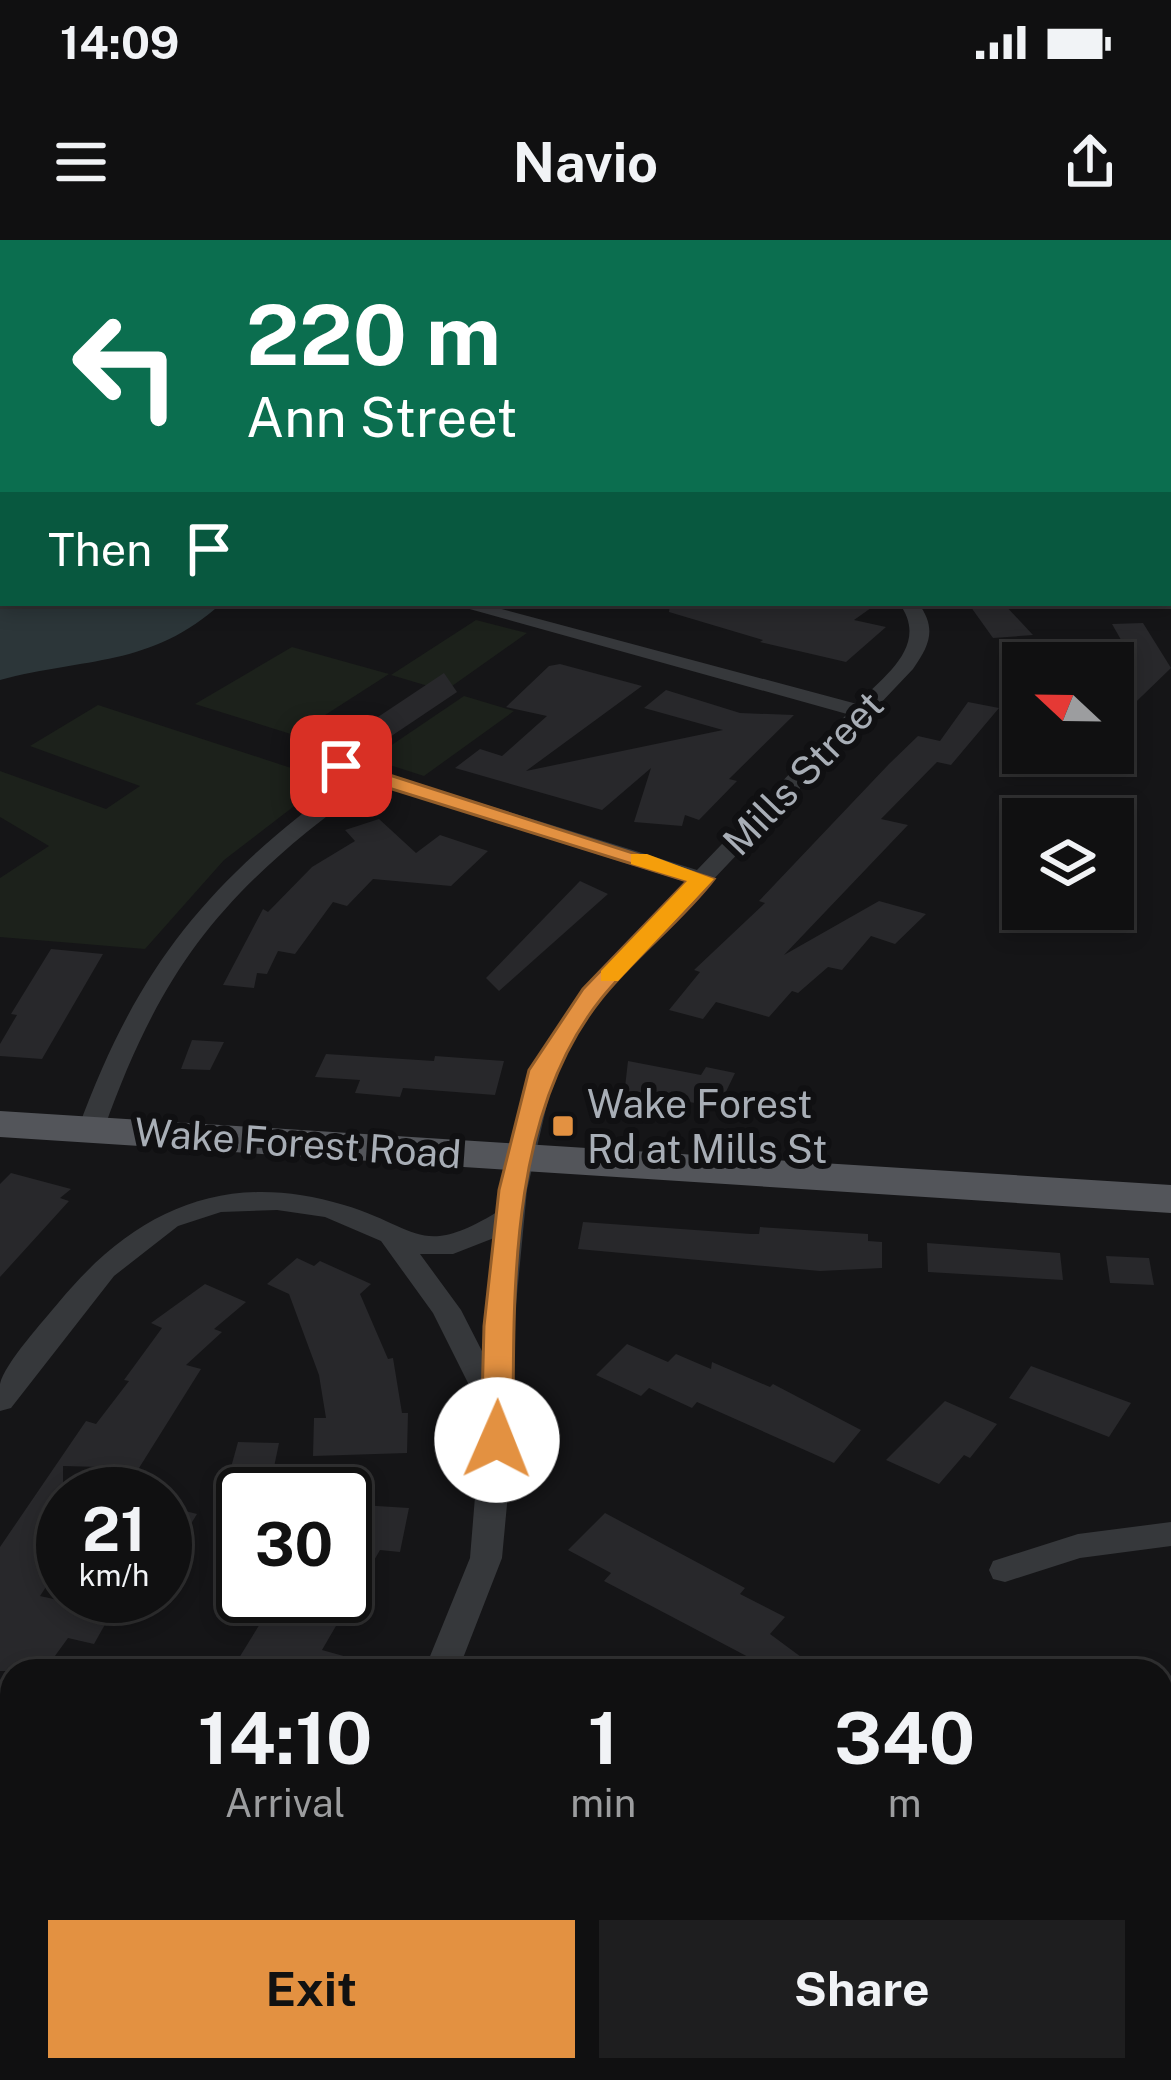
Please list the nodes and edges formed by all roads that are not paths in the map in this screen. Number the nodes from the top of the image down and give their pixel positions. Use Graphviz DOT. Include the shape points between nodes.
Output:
graph roads {
  1 [pos="468,606"];
  2 [pos="910,606"];
  3 [pos="858,711"];
  4 [pos="315,758"];
  5 [pos="368,775"];
  6 [pos="703,879"];
  7 [pos="0,1124"];
  8 [pos="92,1130"];
  9 [pos="520,1157"];
  10 [pos="1171,1199"];
  11 [pos="511,1216"];
  12 [pos="391,1235"];
  13 [pos="0,1401"];
  14 [pos="498,1412"];
  15 [pos="1171,1534"];
  16 [pos="1005,1570"];
  17 [pos="446,1659"];
  1 -- 3 [label="street"];
  2 -- 3 [label="street, Mills Street" via="923,625 918,650"];
  3 -- 6 [label="street, Mills Street"];
  4 -- 5 [label="street"];
  5 -- 6 [label="street"];
  5 -- 8 [label="street" via="243,870 191,927 151,988"];
  6 -- 9 [label="street, Mills Street" via="558,1038"];
  7 -- 8 [label="main road, Wake Forest Road"];
  8 -- 9 [label="main road, Wake Forest Road"];
  9 -- 10 [label="main road, Wake Forest Road"];
  9 -- 11 [label="street, Mills Street"];
  11 -- 12 [label="street" via="446,1247"];
  11 -- 14 [label="street, Mills Street"];
  12 -- 13 [label="street" via="295,1202 176,1216 105,1269"];
  12 -- 14 [label="street" via="446,1310"];
  14 -- 17 [label="street, Mills Street" via="485,1558"];
  15 -- 16 [label="street" via="1078,1546"];
}
